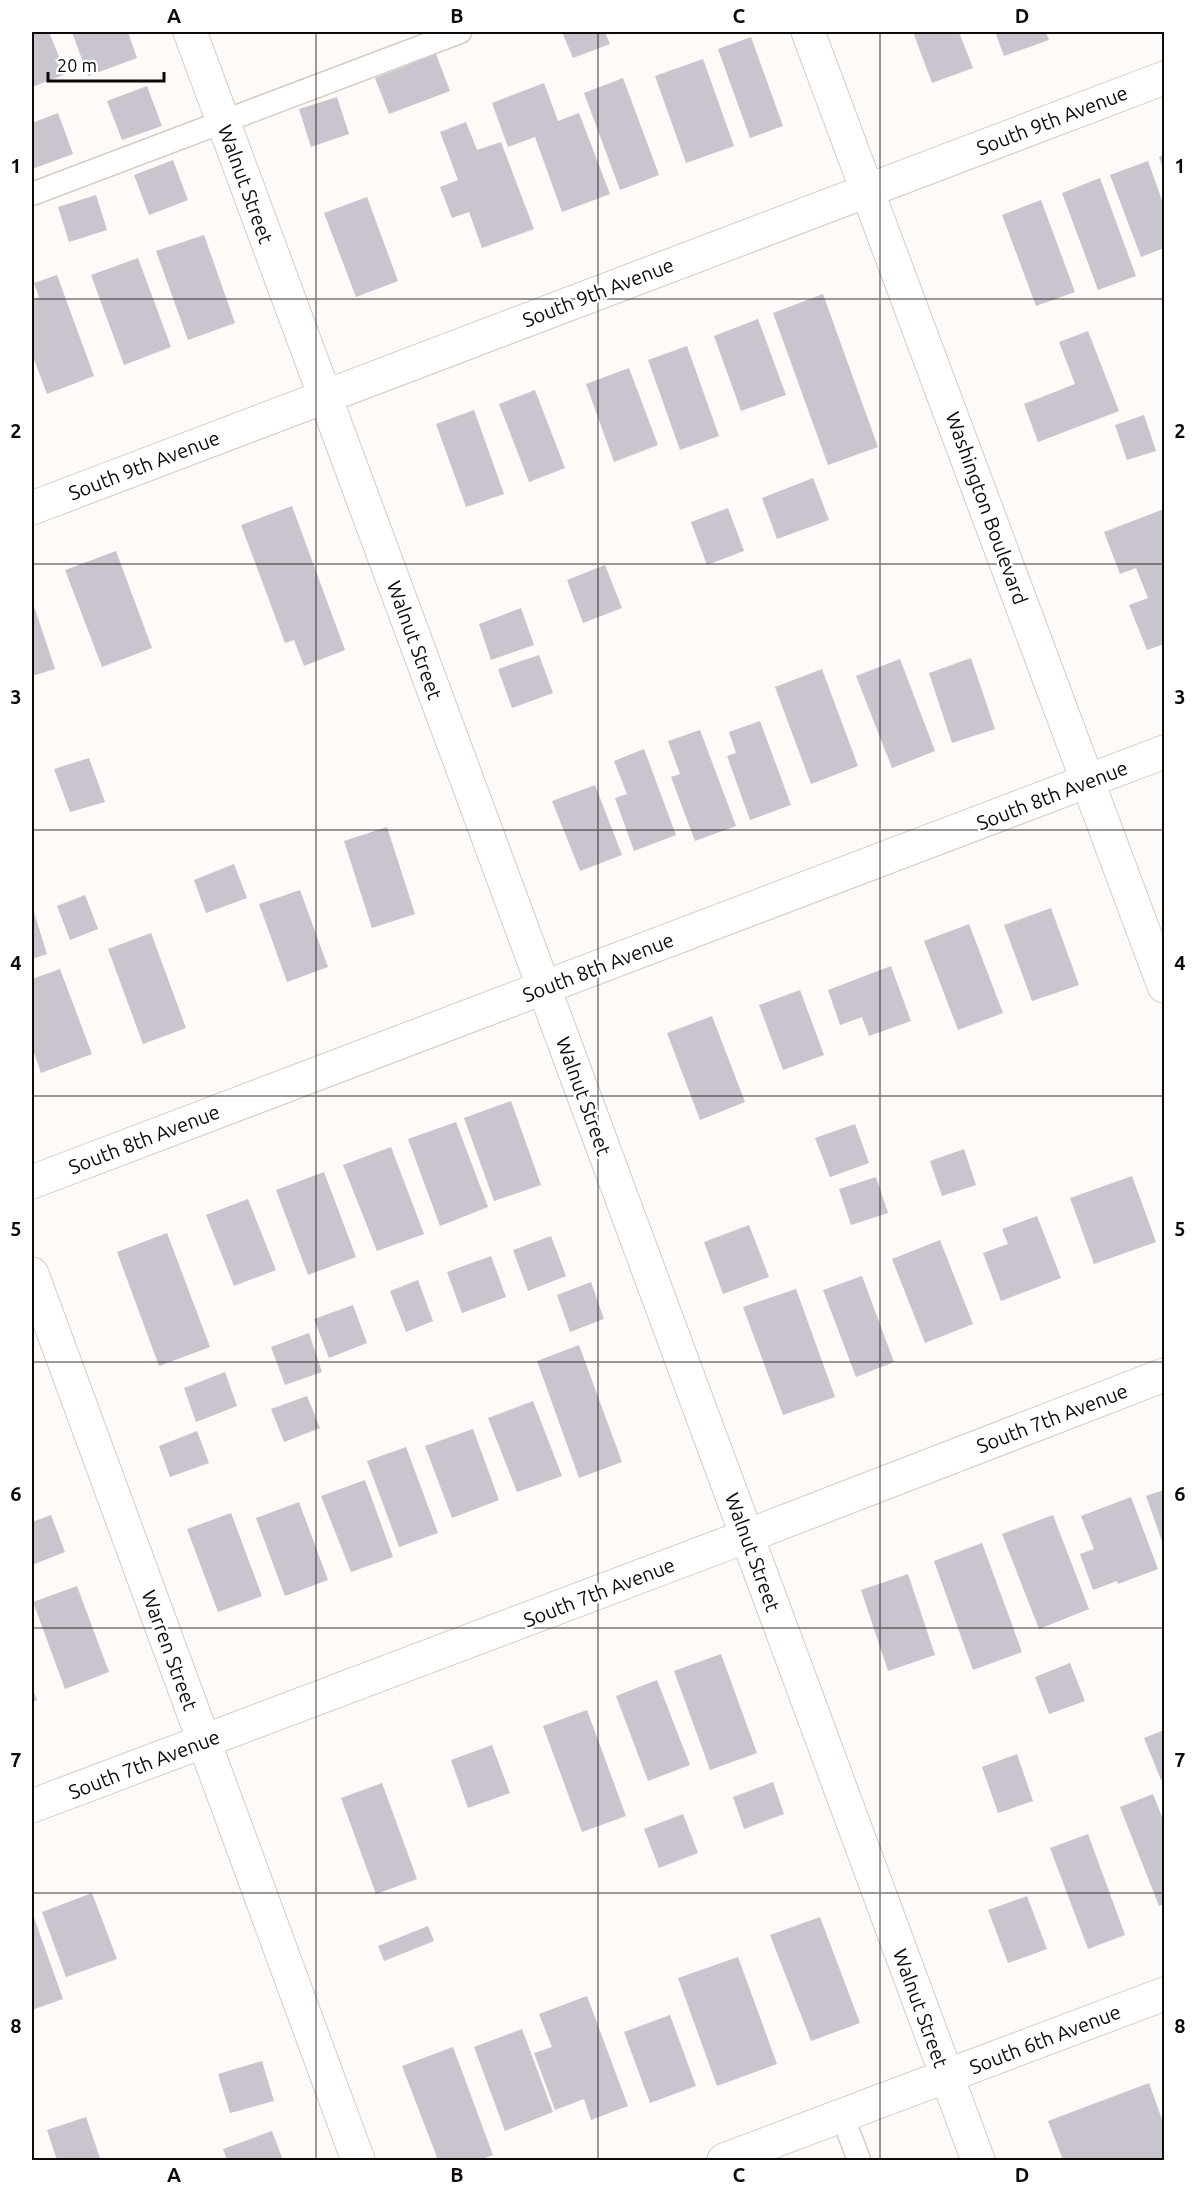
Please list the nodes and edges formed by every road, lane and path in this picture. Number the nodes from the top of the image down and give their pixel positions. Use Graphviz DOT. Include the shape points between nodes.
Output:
graph roads {
  1 [pos="190,32"];
  2 [pos="460,32"];
  3 [pos="808,32"];
  4 [pos="1164,78"];
  5 [pos="223,121"];
  6 [pos="868,189"];
  7 [pos="32,194"];
  8 [pos="325,396"];
  9 [pos="32,508"];
  10 [pos="1164,752"];
  11 [pos="1088,781"];
  12 [pos="1164,986"];
  13 [pos="544,987"];
  14 [pos="32,1182"];
  15 [pos="32,1274"];
  16 [pos="1164,1375"];
  17 [pos="747,1536"];
  18 [pos="204,1741"];
  19 [pos="32,1806"];
  20 [pos="1164,1994"];
  21 [pos="946,2076"];
  22 [pos="842,2115"];
  23 [pos="358,2160"];
  24 [pos="724,2160"];
  25 [pos="858,2160"];
  26 [pos="978,2160"];
  1 -- 5 [label="street, Walnut Street"];
  2 -- 5 [label="lane"];
  3 -- 6 [label="street, Washington Boulevard"];
  4 -- 6 [label="street, South 9th Avenue"];
  5 -- 7 [label="lane"];
  5 -- 8 [label="street, Walnut Street"];
  6 -- 8 [label="street, South 9th Avenue"];
  6 -- 11 [label="street, Washington Boulevard"];
  8 -- 9 [label="street, South 9th Avenue"];
  8 -- 13 [label="street, Walnut Street"];
  10 -- 11 [label="street, South 8th Avenue"];
  11 -- 12 [label="street, Washington Boulevard"];
  11 -- 13 [label="street, South 8th Avenue"];
  13 -- 14 [label="street, South 8th Avenue"];
  13 -- 17 [label="street, Walnut Street"];
  15 -- 18 [label="street, Warren Street"];
  16 -- 17 [label="street, South 7th Avenue"];
  17 -- 18 [label="street, South 7th Avenue"];
  17 -- 21 [label="street, Walnut Street"];
  18 -- 19 [label="street, South 7th Avenue"];
  18 -- 23 [label="street, Warren Street"];
  20 -- 21 [label="street, South 6th Avenue"];
  21 -- 22 [label="street, South 6th Avenue"];
  21 -- 26 [label="street, Walnut Street"];
  22 -- 24 [label="street, South 6th Avenue"];
  22 -- 25 [label="lane"];
}
